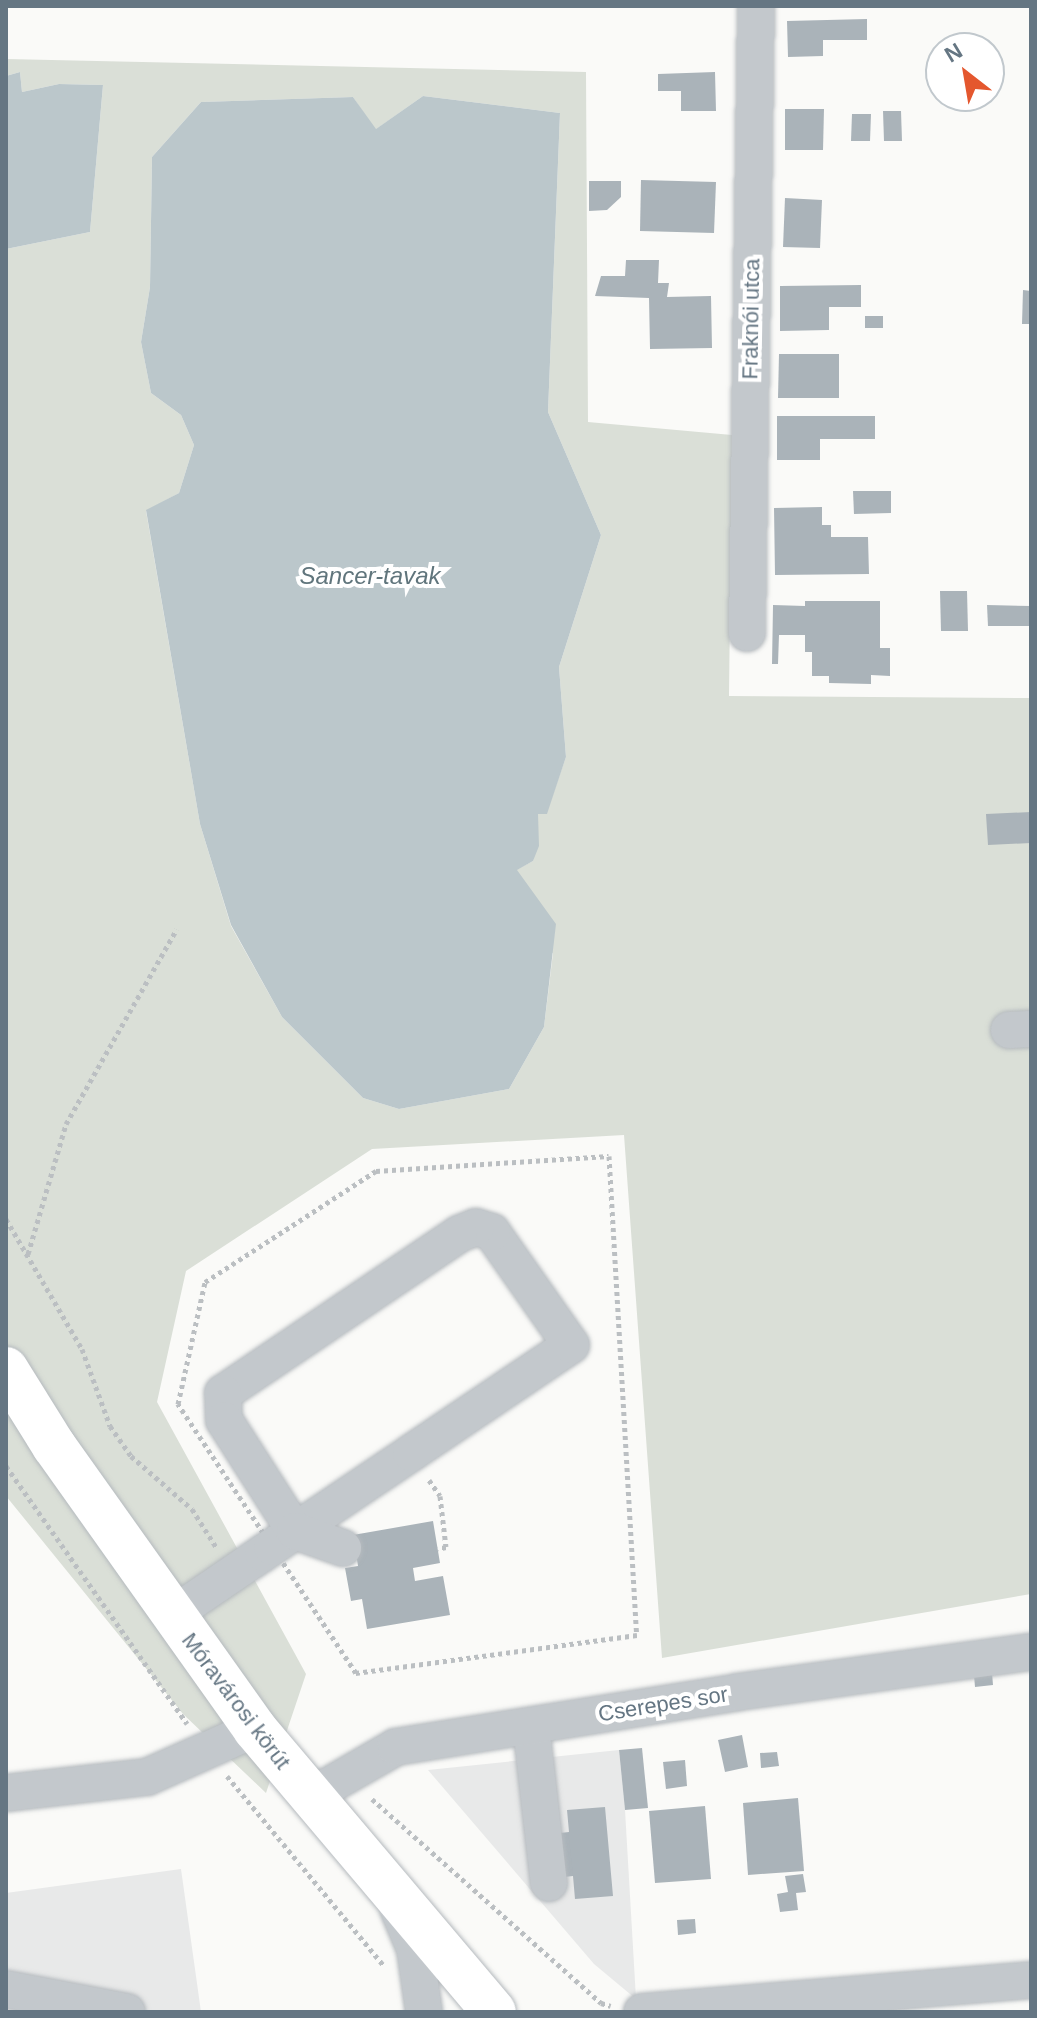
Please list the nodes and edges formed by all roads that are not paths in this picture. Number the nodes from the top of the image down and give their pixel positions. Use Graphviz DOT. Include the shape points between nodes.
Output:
graph roads {
  1 [pos="756,6"];
  2 [pos="747,633"];
  3 [pos="6,1369"];
  4 [pos="295,1531"];
  5 [pos="343,1548"];
  6 [pos="172,1615"];
  7 [pos="1031,1652"];
  8 [pos="531,1726"];
  9 [pos="255,1729"];
  10 [pos="6,1793"];
  11 [pos="309,1797"];
  12 [pos="549,1883"];
  13 [pos="395,1901"];
  14 [pos="6,1989"];
  15 [pos="1017,1991"];
  16 [pos="814,2005"];
  17 [pos="634,2011"];
  18 [pos="127,2012"];
  19 [pos="424,2012"];
  20 [pos="494,2012"];
  1 -- 2 [label="street, Fraknói utca"];
  3 -- 6 [label="main road, Móravárosi körút"];
  4 -- 4 [label="street" via="571,1345 492,1232 476,1227 459,1234 223,1393 224,1420"];
  4 -- 5 [label="street"];
  4 -- 6 [label="street"];
  6 -- 9 [label="main road, Móravárosi körút"];
  7 -- 8 [label="street, Cserepes sor"];
  8 -- 11 [label="street, Cserepes sor" via="396,1747"];
  8 -- 12 [label="street"];
  9 -- 10 [label="street" via="147,1777"];
  9 -- 11 [label="main road, Móravárosi körút"];
  11 -- 13 [label="main road, Móravárosi körút"];
  13 -- 19 [label="street" via="415,1949"];
  13 -- 20 [label="main road, Móravárosi körút"];
  14 -- 18 [label="street"];
  15 -- 16 [label="street"];
  16 -- 17 [label="street"];
}
